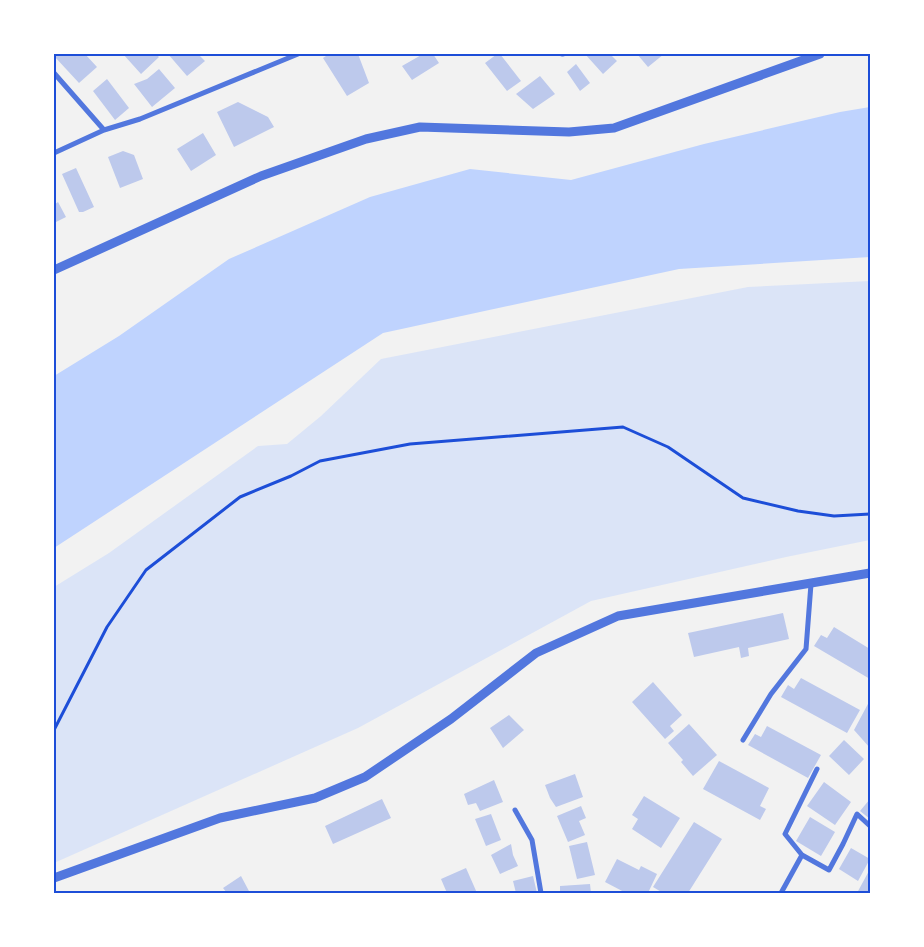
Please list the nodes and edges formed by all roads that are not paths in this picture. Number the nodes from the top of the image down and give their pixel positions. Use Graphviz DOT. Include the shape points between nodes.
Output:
graph roads {
  1 [pos="298,54"];
  2 [pos="820,54"];
  3 [pos="54,73"];
  4 [pos="104,130"];
  5 [pos="54,153"];
  6 [pos="54,270"];
  7 [pos="870,573"];
  8 [pos="811,584"];
  9 [pos="743,740"];
  10 [pos="817,769"];
  11 [pos="515,810"];
  12 [pos="870,826"];
  13 [pos="802,855"];
  14 [pos="54,878"];
  15 [pos="541,893"];
  16 [pos="782,893"];
  1 -- 4 [label="street" via="140,119"];
  2 -- 6 [label="street" via="614,128 569,132 420,128 366,140 261,176"];
  3 -- 4 [label="street"];
  4 -- 5 [label="street"];
  7 -- 8 [label="street"];
  8 -- 9 [label="street" via="806,648"];
  8 -- 14 [label="street" via="618,616 536,654 451,719 365,777 314,798 220,818"];
  10 -- 13 [label="street" via="785,834"];
  11 -- 15 [label="street" via="532,840"];
  12 -- 13 [label="street" via="856,814 829,870"];
  13 -- 16 [label="street"];
}
